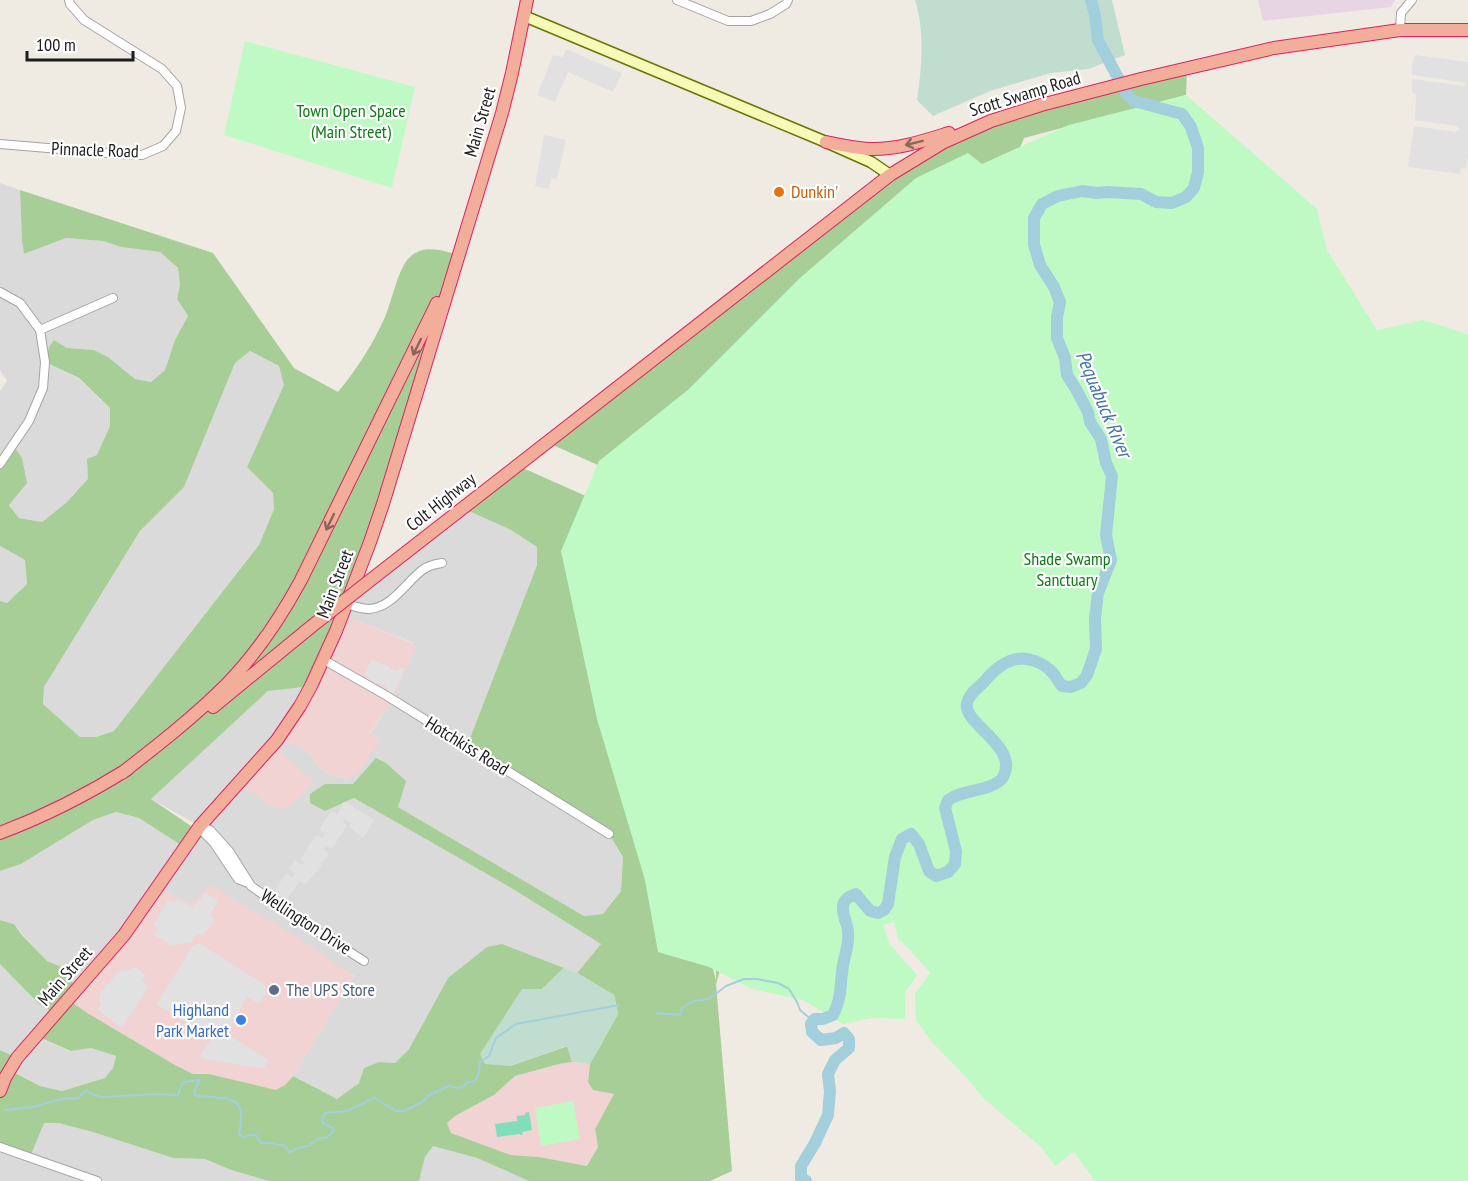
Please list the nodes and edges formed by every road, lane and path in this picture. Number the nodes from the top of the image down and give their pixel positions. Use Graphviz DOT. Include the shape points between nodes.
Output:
graph roads {
  1 [pos="69,0"];
  2 [pos="527,0"];
  3 [pos="677,0"];
  4 [pos="788,0"];
  5 [pos="1412,0"];
  6 [pos="524,16"];
  7 [pos="1400,30"];
  8 [pos="1468,30"];
  9 [pos="990,121"];
  10 [pos="826,142"];
  11 [pos="0,144"];
  12 [pos="890,175"];
  13 [pos="458,255"];
  14 [pos="0,292"];
  15 [pos="113,298"];
  16 [pos="40,330"];
  17 [pos="0,464"];
  18 [pos="442,563"];
  19 [pos="346,604"];
  20 [pos="324,660"];
  21 [pos="122,773"];
  22 [pos="200,826"];
  23 [pos="0,832"];
  24 [pos="609,834"];
  25 [pos="364,961"];
  26 [pos="0,1091"];
  27 [pos="0,1147"];
  28 [pos="98,1181"];
  1 -- 11 [label="street, Pinnacle Road" via="84,20 162,69 177,86 181,108 176,131 163,146 142,154"];
  2 -- 6 [label="highway, Main Street"];
  3 -- 4 [label="street" via="728,21 751,21 770,14"];
  5 -- 7 [label="street" via="1401,13"];
  6 -- 10 [label="main road"];
  6 -- 13 [label="highway, Main Street" via="502,112"];
  7 -- 8 [label="highway, Scott Swamp Road"];
  7 -- 9 [label="highway, Scott Swamp Road" via="1274,48 1141,79"];
  9 -- 10 [label="highway, one-way" via="900,147 871,149"];
  9 -- 12 [label="highway, Scott Swamp Road"];
  10 -- 12 [label="main road"];
  12 -- 21 [label="highway, Colt Highway, bridge" via="177,736"];
  13 -- 19 [label="highway, Main Street" via="382,504"];
  13 -- 21 [label="highway, one-way" via="417,347 283,613 227,683"];
  14 -- 16 [label="street" via="20,303"];
  15 -- 16 [label="street"];
  16 -- 17 [label="street" via="45,362 43,388 29,421"];
  18 -- 19 [label="street" via="421,571 377,608"];
  19 -- 20 [label="highway, Main Street"];
  20 -- 22 [label="highway, Main Street" via="277,740"];
  20 -- 24 [label="street, Hotchkiss Road"];
  21 -- 23 [label="highway, Colt Highway" via="56,809"];
  22 -- 25 [label="street, Wellington Drive" via="210,830 229,851 248,883"];
  22 -- 26 [label="highway, Main Street" via="124,935 17,1058"];
  27 -- 28 [label="street"];
}
